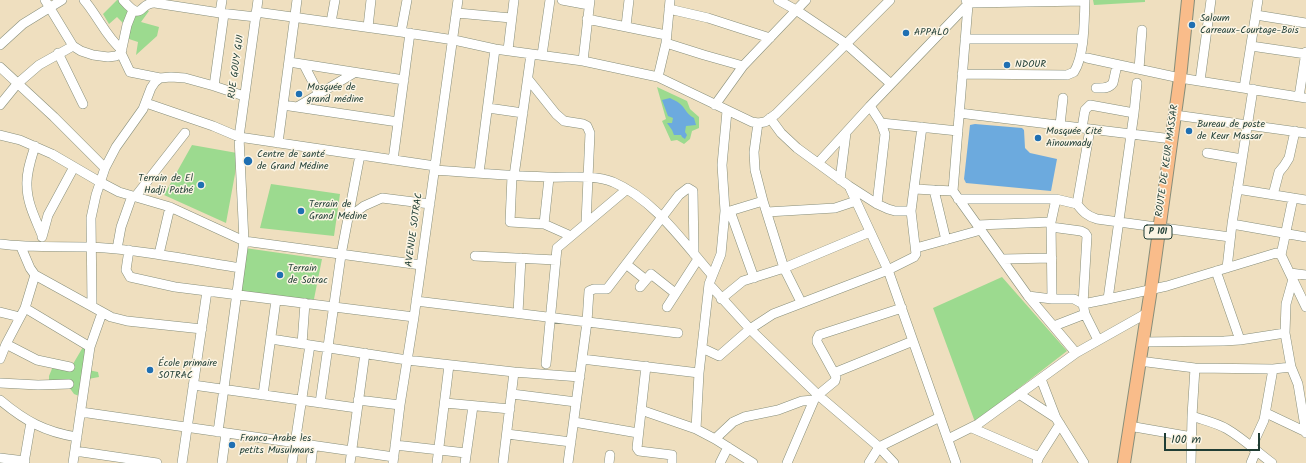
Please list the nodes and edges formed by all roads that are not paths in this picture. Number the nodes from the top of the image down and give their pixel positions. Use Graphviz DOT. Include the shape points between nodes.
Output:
graph roads {
  1 [pos="62,0"];
  2 [pos="84,0"];
  3 [pos="123,0"];
  4 [pos="222,0"];
  5 [pos="258,0"];
  6 [pos="297,0"];
  7 [pos="334,0"];
  8 [pos="371,0"];
  9 [pos="407,0"];
  10 [pos="458,0"];
  11 [pos="514,0"];
  12 [pos="550,0"];
  13 [pos="562,0"];
  14 [pos="629,0"];
  15 [pos="778,0"];
  16 [pos="806,0"];
  17 [pos="890,0"];
  18 [pos="1188,0"];
  19 [pos="1211,0"];
  20 [pos="1258,0"];
  21 [pos="1006,1"];
  22 [pos="1085,1"];
  23 [pos="969,2"];
  24 [pos="48,3"];
  25 [pos="589,3"];
  26 [pos="182,4"];
  27 [pos="669,4"];
  28 [pos="133,10"];
  29 [pos="796,10"];
  30 [pos="457,13"];
  31 [pos="222,14"];
  32 [pos="256,15"];
  33 [pos="1256,15"];
  34 [pos="294,17"];
  35 [pos="512,18"];
  36 [pos="587,19"];
  37 [pos="331,22"];
  38 [pos="1306,23"];
  39 [pos="626,26"];
  40 [pos="368,28"];
  41 [pos="1142,30"];
  42 [pos="406,33"];
  43 [pos="770,38"];
  44 [pos="666,39"];
  45 [pos="965,39"];
  46 [pos="1083,39"];
  47 [pos="454,40"];
  48 [pos="1,42"];
  49 [pos="845,43"];
  50 [pos="73,46"];
  51 [pos="1251,46"];
  52 [pos="495,49"];
  53 [pos="508,50"];
  54 [pos="122,52"];
  55 [pos="58,53"];
  56 [pos="1306,53"];
  57 [pos="531,54"];
  58 [pos="542,55"];
  59 [pos="1087,58"];
  60 [pos="582,61"];
  61 [pos="289,62"];
  62 [pos="304,65"];
  63 [pos="1117,65"];
  64 [pos="744,66"];
  65 [pos="0,67"];
  66 [pos="1139,69"];
  67 [pos="354,73"];
  68 [pos="962,74"];
  69 [pos="658,76"];
  70 [pos="160,78"];
  71 [pos="1180,78"];
  72 [pos="528,79"];
  73 [pos="404,80"];
  74 [pos="1200,81"];
  75 [pos="1137,83"];
  76 [pos="17,84"];
  77 [pos="891,84"];
  78 [pos="214,86"];
  79 [pos="1096,88"];
  80 [pos="1248,89"];
  81 [pos="319,94"];
  82 [pos="244,96"];
  83 [pos="1302,97"];
  84 [pos="1063,98"];
  85 [pos="146,103"];
  86 [pos="84,104"];
  87 [pos="0,105"];
  88 [pos="283,105"];
  89 [pos="715,105"];
  90 [pos="870,106"];
  91 [pos="297,107"];
  92 [pos="488,108"];
  93 [pos="727,111"];
  94 [pos="523,113"];
  95 [pos="959,113"];
  96 [pos="1134,113"];
  97 [pos="1175,115"];
  98 [pos="770,118"];
  99 [pos="398,122"];
  100 [pos="758,123"];
  101 [pos="881,123"];
  102 [pos="1247,125"];
  103 [pos="1060,126"];
  104 [pos="922,127"];
  105 [pos="1086,128"];
  106 [pos="958,131"];
  107 [pos="1295,132"];
  108 [pos="185,133"];
  109 [pos="846,133"];
  110 [pos="1306,133"];
  111 [pos="0,134"];
  112 [pos="1130,134"];
  113 [pos="238,137"];
  114 [pos="1172,139"];
  115 [pos="278,143"];
  116 [pos="35,146"];
  117 [pos="1207,153"];
  118 [pos="360,155"];
  119 [pos="1242,159"];
  120 [pos="393,160"];
  121 [pos="818,163"];
  122 [pos="74,167"];
  123 [pos="105,168"];
  124 [pos="434,168"];
  125 [pos="479,173"];
  126 [pos="513,176"];
  127 [pos="589,177"];
  128 [pos="549,178"];
  129 [pos="840,180"];
  130 [pos="100,182"];
  131 [pos="848,186"];
  132 [pos="914,189"];
  133 [pos="1237,189"];
  134 [pos="626,190"];
  135 [pos="934,190"];
  136 [pos="1273,194"];
  137 [pos="956,195"];
  138 [pos="133,197"];
  139 [pos="1293,198"];
  140 [pos="1056,199"];
  141 [pos="1306,200"];
  142 [pos="763,201"];
  143 [pos="856,201"];
  144 [pos="430,204"];
  145 [pos="877,204"];
  146 [pos="1078,204"];
  147 [pos="170,208"];
  148 [pos="728,211"];
  149 [pos="911,211"];
  150 [pos="767,212"];
  151 [pos="662,217"];
  152 [pos="348,218"];
  153 [pos="586,222"];
  154 [pos="1119,222"];
  155 [pos="544,224"];
  156 [pos="1051,224"];
  157 [pos="1232,224"];
  158 [pos="979,227"];
  159 [pos="1158,228"];
  160 [pos="870,232"];
  161 [pos="1286,234"];
  162 [pos="42,235"];
  163 [pos="571,236"];
  164 [pos="1230,237"];
  165 [pos="1306,237"];
  166 [pos="946,240"];
  167 [pos="244,241"];
  168 [pos="0,244"];
  169 [pos="42,246"];
  170 [pos="21,247"];
  171 [pos="91,247"];
  172 [pos="916,248"];
  173 [pos="117,249"];
  174 [pos="129,250"];
  175 [pos="159,254"];
  176 [pos="341,255"];
  177 [pos="1282,255"];
  178 [pos="475,256"];
  179 [pos="696,257"];
  180 [pos="520,258"];
  181 [pos="1052,258"];
  182 [pos="1003,259"];
  183 [pos="556,260"];
  184 [pos="626,264"];
  185 [pos="421,265"];
  186 [pos="240,268"];
  187 [pos="784,268"];
  188 [pos="1227,268"];
  189 [pos="888,270"];
  190 [pos="1216,271"];
  191 [pos="35,275"];
  192 [pos="712,275"];
  193 [pos="1306,275"];
  194 [pos="1292,276"];
  195 [pos="754,278"];
  196 [pos="709,284"];
  197 [pos="1150,289"];
  198 [pos="207,291"];
  199 [pos="676,293"];
  200 [pos="236,294"];
  201 [pos="1028,296"];
  202 [pos="721,299"];
  203 [pos="1052,299"];
  204 [pos="1108,299"];
  205 [pos="276,300"];
  206 [pos="416,301"];
  207 [pos="801,302"];
  208 [pos="304,303"];
  209 [pos="1083,304"];
  210 [pos="92,306"];
  211 [pos="334,307"];
  212 [pos="667,307"];
  213 [pos="1306,307"];
  214 [pos="25,308"];
  215 [pos="902,308"];
  216 [pos="0,312"];
  217 [pos="102,313"];
  218 [pos="518,313"];
  219 [pos="1147,313"];
  220 [pos="1085,314"];
  221 [pos="20,317"];
  222 [pos="414,317"];
  223 [pos="550,318"];
  224 [pos="587,322"];
  225 [pos="1054,326"];
  226 [pos="202,329"];
  227 [pos="750,329"];
  228 [pos="678,333"];
  229 [pos="1285,333"];
  230 [pos="271,339"];
  231 [pos="1098,340"];
  232 [pos="1240,340"];
  233 [pos="913,341"];
  234 [pos="1142,342"];
  235 [pos="6,344"];
  236 [pos="306,344"];
  237 [pos="90,347"];
  238 [pos="328,348"];
  239 [pos="702,348"];
  240 [pos="365,353"];
  241 [pos="1076,353"];
  242 [pos="582,359"];
  243 [pos="0,360"];
  244 [pos="407,360"];
  245 [pos="1139,361"];
  246 [pos="546,364"];
  247 [pos="449,365"];
  248 [pos="646,366"];
  249 [pos="70,367"];
  250 [pos="1291,367"];
  251 [pos="1195,368"];
  252 [pos="1273,369"];
  253 [pos="514,372"];
  254 [pos="699,373"];
  255 [pos="834,373"];
  256 [pos="580,377"];
  257 [pos="1041,379"];
  258 [pos="0,383"];
  259 [pos="69,384"];
  260 [pos="193,385"];
  261 [pos="1302,386"];
  262 [pos="224,390"];
  263 [pos="512,394"];
  264 [pos="1019,394"];
  265 [pos="263,395"];
  266 [pos="816,397"];
  267 [pos="0,400"];
  268 [pos="301,400"];
  269 [pos="576,402"];
  270 [pos="320,403"];
  271 [pos="445,403"];
  272 [pos="358,404"];
  273 [pos="400,406"];
  274 [pos="474,406"];
  275 [pos="510,409"];
  276 [pos="641,410"];
  277 [pos="81,412"];
  278 [pos="1266,413"];
  279 [pos="1192,416"];
  280 [pos="940,417"];
  281 [pos="1058,421"];
  282 [pos="31,422"];
  283 [pos="574,422"];
  284 [pos="1130,426"];
  285 [pos="187,428"];
  286 [pos="972,428"];
  287 [pos="696,429"];
  288 [pos="1306,432"];
  289 [pos="222,433"];
  290 [pos="638,433"];
  291 [pos="507,434"];
  292 [pos="77,437"];
  293 [pos="1192,438"];
  294 [pos="715,439"];
  295 [pos="948,439"];
  296 [pos="571,442"];
  297 [pos="295,443"];
  298 [pos="395,445"];
  299 [pos="313,446"];
  300 [pos="879,447"];
  301 [pos="728,448"];
  302 [pos="1254,448"];
  303 [pos="439,450"];
  304 [pos="75,451"];
  305 [pos="352,451"];
  306 [pos="466,453"];
  307 [pos="0,458"];
  308 [pos="394,460"];
  309 [pos="1038,460"];
  310 [pos="24,462"];
  311 [pos="144,462"];
  312 [pos="73,463"];
  313 [pos="157,463"];
  314 [pos="182,463"];
  315 [pos="222,463"];
  316 [pos="292,463"];
  317 [pos="311,463"];
  318 [pos="350,463"];
  319 [pos="437,463"];
  320 [pos="465,463"];
  321 [pos="503,463"];
  322 [pos="568,463"];
  323 [pos="672,463"];
  324 [pos="720,463"];
  325 [pos="753,463"];
  326 [pos="786,463"];
  327 [pos="869,463"];
  328 [pos="894,463"];
  329 [pos="956,463"];
  330 [pos="1084,463"];
  331 [pos="1124,463"];
  332 [pos="1191,463"];
  333 [pos="1251,463"];
  334 [pos="1272,463"];
  1 -- 24 [label="street"];
  2 -- 54 [label="street"];
  3 -- 28 [label="street"];
  4 -- 31 [label="street"];
  5 -- 32 [label="street, RUE GOUY GUI"];
  6 -- 34 [label="street"];
  7 -- 37 [label="street"];
  8 -- 40 [label="street"];
  9 -- 42 [label="street"];
  10 -- 30 [label="street, AVENUE SOTRAC"];
  11 -- 35 [label="street"];
  12 -- 58 [label="street"];
  13 -- 25 [label="street"];
  14 -- 39 [label="street"];
  15 -- 29 [label="street"];
  16 -- 29 [label="street"];
  17 -- 49 [label="street"];
  18 -- 71 [label="main road, ROUTE DE KEUR MASSAR / P 101"];
  19 -- 74 [label="street"];
  20 -- 33 [label="street"];
  21 -- 22 [label="street"];
  21 -- 23 [label="street"];
  22 -- 46 [label="street"];
  23 -- 45 [label="street"];
  23 -- 77 [label="street"];
  24 -- 48 [label="street"];
  24 -- 50 [label="street"];
  25 -- 36 [label="street"];
  26 -- 28 [label="street" via="152,3 139,12"];
  26 -- 31 [label="street"];
  27 -- 43 [label="street"];
  27 -- 44 [label="street"];
  28 -- 54 [label="street" via="127,25"];
  29 -- 43 [label="street"];
  29 -- 49 [label="street"];
  30 -- 35 [label="street"];
  30 -- 47 [label="street, AVENUE SOTRAC"];
  31 -- 32 [label="street"];
  31 -- 78 [label="street"];
  32 -- 34 [label="street"];
  32 -- 82 [label="street, RUE GOUY GUI"];
  33 -- 38 [label="street"];
  33 -- 51 [label="street"];
  34 -- 37 [label="street"];
  34 -- 61 [label="street"];
  35 -- 53 [label="street"];
  36 -- 39 [label="street"];
  36 -- 60 [label="street"];
  37 -- 40 [label="street"];
  39 -- 44 [label="street"];
  40 -- 42 [label="street"];
  41 -- 66 [label="street"];
  42 -- 47 [label="street"];
  42 -- 73 [label="street"];
  43 -- 64 [label="street"];
  44 -- 64 [label="street" via="704,55"];
  44 -- 69 [label="street"];
  45 -- 46 [label="street"];
  45 -- 68 [label="street"];
  46 -- 68 [label="street" via="1077,68 1071,74"];
  47 -- 52 [label="street"];
  47 -- 124 [label="street, AVENUE SOTRAC"];
  49 -- 77 [label="street"];
  49 -- 98 [label="street"];
  50 -- 54 [label="street" via="93,55 108,57"];
  50 -- 55 [label="street"];
  51 -- 56 [label="street"];
  51 -- 80 [label="street"];
  52 -- 53 [label="street"];
  52 -- 92 [label="street"];
  53 -- 57 [label="street"];
  54 -- 70 [label="street" via="130,72"];
  55 -- 76 [label="street"];
  55 -- 86 [label="street"];
  56 -- 83 [label="street"];
  57 -- 58 [label="street"];
  57 -- 72 [label="street"];
  58 -- 60 [label="street"];
  59 -- 63 [label="street"];
  60 -- 69 [label="street"];
  61 -- 62 [label="street"];
  61 -- 88 [label="street"];
  62 -- 67 [label="street"];
  62 -- 81 [label="street"];
  63 -- 66 [label="street"];
  63 -- 79 [label="street" via="1112,86"];
  64 -- 89 [label="street"];
  65 -- 76 [label="street"];
  66 -- 71 [label="street"];
  67 -- 73 [label="street"];
  67 -- 81 [label="street"];
  68 -- 95 [label="street"];
  69 -- 89 [label="street"];
  70 -- 78 [label="street" via="185,78"];
  70 -- 85 [label="street" via="151,88"];
  71 -- 74 [label="street"];
  71 -- 97 [label="main road, ROUTE DE KEUR MASSAR / P 101"];
  72 -- 94 [label="street"];
  72 -- 127 [label="street" via="564,121 583,124 589,130"];
  73 -- 99 [label="street"];
  74 -- 80 [label="street"];
  75 -- 96 [label="street"];
  76 -- 87 [label="street"];
  76 -- 123 [label="street"];
  77 -- 90 [label="street"];
  78 -- 82 [label="street"];
  80 -- 83 [label="street"];
  80 -- 102 [label="street"];
  81 -- 91 [label="street"];
  82 -- 113 [label="street, RUE GOUY GUI"];
  84 -- 103 [label="street"];
  85 -- 113 [label="street"];
  85 -- 123 [label="street"];
  88 -- 91 [label="street"];
  88 -- 115 [label="street"];
  89 -- 93 [label="street"];
  90 -- 101 [label="street"];
  90 -- 109 [label="street"];
  91 -- 99 [label="street"];
  92 -- 94 [label="street"];
  92 -- 125 [label="street"];
  93 -- 100 [label="street"];
  93 -- 148 [label="street" via="722,165"];
  94 -- 126 [label="street"];
  95 -- 103 [label="street"];
  95 -- 106 [label="street"];
  96 -- 105 [label="street" via="1090,105 1085,110"];
  96 -- 112 [label="street"];
  97 -- 102 [label="street"];
  97 -- 114 [label="main road, ROUTE DE KEUR MASSAR / P 101"];
  98 -- 100 [label="street"];
  98 -- 121 [label="street" via="797,148"];
  99 -- 120 [label="street"];
  100 -- 142 [label="street" via="754,160"];
  101 -- 104 [label="street"];
  101 -- 145 [label="street" via="885,134"];
  102 -- 107 [label="street"];
  102 -- 119 [label="street"];
  103 -- 105 [label="street"];
  104 -- 106 [label="street"];
  104 -- 132 [label="street"];
  105 -- 112 [label="street"];
  105 -- 146 [label="street"];
  106 -- 137 [label="street"];
  107 -- 110 [label="street"];
  107 -- 136 [label="street" via="1289,158 1279,172"];
  108 -- 138 [label="street"];
  109 -- 121 [label="street"];
  109 -- 129 [label="street"];
  111 -- 116 [label="street"];
  112 -- 114 [label="street"];
  112 -- 154 [label="street"];
  113 -- 115 [label="street"];
  113 -- 167 [label="street, RUE GOUY GUI"];
  114 -- 159 [label="main road, ROUTE DE KEUR MASSAR / P 101"];
  115 -- 118 [label="street"];
  116 -- 122 [label="street"];
  116 -- 162 [label="street" via="28,167 26,187"];
  117 -- 119 [label="street"];
  118 -- 120 [label="street"];
  118 -- 152 [label="street"];
  119 -- 133 [label="street"];
  120 -- 124 [label="street"];
  121 -- 129 [label="street"];
  122 -- 130 [label="street"];
  122 -- 162 [label="street" via="48,215"];
  123 -- 130 [label="street"];
  124 -- 125 [label="street"];
  124 -- 144 [label="street, AVENUE SOTRAC"];
  125 -- 126 [label="street"];
  126 -- 128 [label="street"];
  126 -- 155 [label="street" via="510,222"];
  127 -- 128 [label="street"];
  127 -- 134 [label="street" via="613,182"];
  127 -- 153 [label="street"];
  128 -- 155 [label="street"];
  129 -- 131 [label="street"];
  130 -- 138 [label="street"];
  130 -- 171 [label="street" via="92,208"];
  131 -- 143 [label="street"];
  131 -- 145 [label="street"];
  132 -- 135 [label="street"];
  132 -- 149 [label="street"];
  133 -- 136 [label="street"];
  133 -- 157 [label="street"];
  134 -- 151 [label="street"];
  134 -- 153 [label="street"];
  135 -- 137 [label="street"];
  135 -- 166 [label="street"];
  136 -- 139 [label="street"];
  137 -- 140 [label="street"];
  137 -- 158 [label="street"];
  138 -- 147 [label="street"];
  138 -- 173 [label="street" via="121,227"];
  139 -- 141 [label="street"];
  139 -- 161 [label="street"];
  140 -- 146 [label="street"];
  140 -- 156 [label="street"];
  142 -- 148 [label="street"];
  142 -- 150 [label="street"];
  143 -- 150 [label="street" via="835,208"];
  143 -- 160 [label="street"];
  144 -- 152 [label="street" via="382,198 364,206"];
  144 -- 185 [label="street, AVENUE SOTRAC"];
  145 -- 149 [label="street" via="895,211"];
  146 -- 154 [label="street" via="1082,212 1091,217"];
  147 -- 167 [label="street"];
  147 -- 175 [label="street"];
  148 -- 192 [label="street" via="721,254"];
  148 -- 195 [label="street"];
  149 -- 172 [label="street"];
  150 -- 187 [label="street"];
  151 -- 179 [label="street"];
  151 -- 179 [label="street" via="679,194 688,188 693,191"];
  151 -- 184 [label="street"];
  152 -- 176 [label="street"];
  153 -- 163 [label="street"];
  154 -- 159 [label="street"];
  154 -- 204 [label="street"];
  155 -- 163 [label="street"];
  156 -- 158 [label="street"];
  156 -- 181 [label="street"];
  156 -- 209 [label="street" via="1080,231 1088,236"];
  157 -- 161 [label="street"];
  157 -- 164 [label="street"];
  158 -- 166 [label="street"];
  158 -- 182 [label="street"];
  159 -- 164 [label="street"];
  159 -- 197 [label="main road, ROUTE DE KEUR MASSAR / P 101"];
  160 -- 187 [label="street"];
  160 -- 189 [label="street"];
  161 -- 165 [label="street"];
  161 -- 177 [label="street"];
  162 -- 169 [label="street"];
  163 -- 183 [label="street" via="557,248"];
  164 -- 188 [label="street"];
  166 -- 172 [label="street"];
  167 -- 176 [label="street"];
  167 -- 186 [label="street, RUE GOUY GUI"];
  168 -- 170 [label="street"];
  169 -- 170 [label="street"];
  169 -- 171 [label="street"];
  170 -- 191 [label="street"];
  171 -- 173 [label="street"];
  171 -- 210 [label="street"];
  172 -- 189 [label="street" via="914,257"];
  173 -- 174 [label="street"];
  174 -- 175 [label="street"];
  174 -- 198 [label="street" via="126,270 130,277"];
  175 -- 186 [label="street"];
  176 -- 185 [label="street"];
  176 -- 211 [label="street"];
  177 -- 188 [label="street" via="1276,254"];
  177 -- 194 [label="street"];
  178 -- 180 [label="street"];
  179 -- 192 [label="street"];
  179 -- 199 [label="street"];
  180 -- 183 [label="street"];
  180 -- 218 [label="street"];
  181 -- 182 [label="street"];
  181 -- 203 [label="street"];
  182 -- 201 [label="street"];
  183 -- 223 [label="street"];
  184 -- 199 [label="street" via="643,284 651,274"];
  184 -- 224 [label="street" via="607,289 589,291"];
  185 -- 206 [label="street, AVENUE SOTRAC"];
  186 -- 200 [label="street, RUE GOUY GUI"];
  187 -- 195 [label="street"];
  187 -- 207 [label="street"];
  188 -- 190 [label="street"];
  189 -- 207 [label="street"];
  189 -- 215 [label="street"];
  190 -- 197 [label="street"];
  190 -- 232 [label="street"];
  191 -- 210 [label="street"];
  191 -- 214 [label="street"];
  192 -- 196 [label="street"];
  193 -- 194 [label="street"];
  194 -- 213 [label="street"];
  194 -- 229 [label="street" via="1286,304"];
  195 -- 202 [label="street" via="743,281"];
  196 -- 202 [label="street"];
  196 -- 239 [label="street"];
  197 -- 204 [label="street"];
  197 -- 219 [label="main road, ROUTE DE KEUR MASSAR / P 101"];
  198 -- 200 [label="street"];
  198 -- 226 [label="street"];
  199 -- 212 [label="street"];
  200 -- 205 [label="street"];
  200 -- 262 [label="street, RUE GOUY GUI"];
  201 -- 203 [label="street"];
  201 -- 225 [label="street"];
  202 -- 227 [label="street"];
  203 -- 209 [label="street" via="1074,299"];
  204 -- 209 [label="street"];
  205 -- 208 [label="street"];
  205 -- 230 [label="street"];
  206 -- 218 [label="street"];
  206 -- 222 [label="street, AVENUE SOTRAC"];
  207 -- 227 [label="street" via="773,314"];
  208 -- 211 [label="street"];
  208 -- 236 [label="street"];
  209 -- 220 [label="street"];
  210 -- 217 [label="street"];
  211 -- 222 [label="street"];
  211 -- 238 [label="street"];
  214 -- 221 [label="street"];
  214 -- 237 [label="street"];
  215 -- 233 [label="street"];
  215 -- 255 [label="street" via="819,335 817,342"];
  216 -- 221 [label="street"];
  217 -- 226 [label="street" via="127,321"];
  217 -- 237 [label="street"];
  218 -- 223 [label="street"];
  219 -- 231 [label="street"];
  219 -- 234 [label="main road, ROUTE DE KEUR MASSAR / P 101"];
  220 -- 225 [label="street"];
  220 -- 231 [label="street"];
  221 -- 235 [label="street"];
  222 -- 244 [label="street, AVENUE SOTRAC"];
  223 -- 224 [label="street"];
  223 -- 246 [label="street"];
  224 -- 228 [label="street"];
  224 -- 242 [label="street"];
  225 -- 241 [label="street"];
  226 -- 260 [label="street"];
  227 -- 239 [label="street" via="719,356"];
  227 -- 266 [label="street"];
  229 -- 232 [label="street"];
  229 -- 250 [label="street"];
  230 -- 236 [label="street"];
  230 -- 265 [label="street"];
  231 -- 241 [label="street"];
  232 -- 234 [label="street"];
  233 -- 255 [label="street"];
  233 -- 280 [label="street"];
  234 -- 245 [label="main road, ROUTE DE KEUR MASSAR / P 101"];
  235 -- 243 [label="street"];
  235 -- 249 [label="street" via="37,360"];
  236 -- 238 [label="street"];
  236 -- 268 [label="street"];
  237 -- 277 [label="street"];
  238 -- 240 [label="street"];
  238 -- 270 [label="street"];
  239 -- 254 [label="street"];
  240 -- 244 [label="street"];
  240 -- 272 [label="street"];
  241 -- 257 [label="street"];
  242 -- 248 [label="street"];
  242 -- 256 [label="street"];
  244 -- 247 [label="street"];
  244 -- 273 [label="street, AVENUE SOTRAC"];
  245 -- 251 [label="street"];
  245 -- 284 [label="main road, ROUTE DE KEUR MASSAR / P 101"];
  247 -- 253 [label="street"];
  247 -- 271 [label="street"];
  248 -- 254 [label="street"];
  248 -- 276 [label="street"];
  250 -- 252 [label="street"];
  250 -- 261 [label="street"];
  251 -- 252 [label="street"];
  251 -- 279 [label="street"];
  252 -- 278 [label="street"];
  253 -- 256 [label="street"];
  253 -- 263 [label="street"];
  254 -- 287 [label="street"];
  255 -- 266 [label="street" via="835,381"];
  256 -- 269 [label="street"];
  257 -- 264 [label="street"];
  257 -- 281 [label="street"];
  258 -- 259 [label="street"];
  260 -- 262 [label="street"];
  260 -- 285 [label="street"];
  261 -- 288 [label="street"];
  262 -- 265 [label="street"];
  262 -- 289 [label="street, RUE GOUY GUI"];
  263 -- 269 [label="street"];
  263 -- 275 [label="street"];
  264 -- 281 [label="street"];
  264 -- 286 [label="street"];
  265 -- 268 [label="street"];
  266 -- 294 [label="street" via="778,410 744,417 733,422"];
  266 -- 300 [label="street"];
  266 -- 326 [label="street"];
  267 -- 282 [label="street"];
  268 -- 270 [label="street"];
  268 -- 297 [label="street"];
  269 -- 283 [label="street"];
  270 -- 272 [label="street"];
  271 -- 274 [label="street"];
  271 -- 303 [label="street"];
  272 -- 273 [label="street"];
  272 -- 305 [label="street"];
  273 -- 298 [label="street, AVENUE SOTRAC"];
  274 -- 275 [label="street"];
  274 -- 306 [label="street"];
  275 -- 291 [label="street"];
  276 -- 287 [label="street"];
  276 -- 290 [label="street"];
  277 -- 285 [label="street"];
  277 -- 292 [label="street"];
  278 -- 288 [label="street"];
  278 -- 302 [label="street"];
  279 -- 293 [label="street"];
  279 -- 302 [label="street" via="1226,428"];
  280 -- 295 [label="street"];
  280 -- 300 [label="street"];
  281 -- 309 [label="street"];
  281 -- 330 [label="street"];
  282 -- 292 [label="street" via="40,428"];
  282 -- 310 [label="street"];
  283 -- 290 [label="street"];
  283 -- 296 [label="street"];
  284 -- 293 [label="street"];
  284 -- 331 [label="main road, ROUTE DE KEUR MASSAR / P 101"];
  285 -- 289 [label="street"];
  285 -- 314 [label="street"];
  286 -- 295 [label="street"];
  286 -- 309 [label="street"];
  287 -- 294 [label="street"];
  289 -- 297 [label="street"];
  289 -- 315 [label="street, RUE GOUY GUI"];
  290 -- 323 [label="street" via="637,450 672,455"];
  291 -- 296 [label="street"];
  291 -- 321 [label="street"];
  292 -- 304 [label="street"];
  293 -- 332 [label="street"];
  294 -- 301 [label="street"];
  295 -- 329 [label="street"];
  296 -- 322 [label="street"];
  297 -- 299 [label="street"];
  297 -- 316 [label="street"];
  298 -- 303 [label="street"];
  298 -- 308 [label="street, AVENUE SOTRAC"];
  299 -- 305 [label="street"];
  299 -- 317 [label="street"];
  300 -- 327 [label="street"];
  300 -- 328 [label="street"];
  301 -- 324 [label="street"];
  301 -- 325 [label="street"];
  302 -- 333 [label="street"];
  302 -- 334 [label="street"];
  303 -- 306 [label="street"];
  303 -- 319 [label="street"];
  304 -- 311 [label="street"];
  304 -- 312 [label="street"];
  305 -- 308 [label="street"];
  305 -- 318 [label="street"];
  306 -- 320 [label="street"];
  307 -- 310 [label="street"];
  311 -- 313 [label="street"];
}
